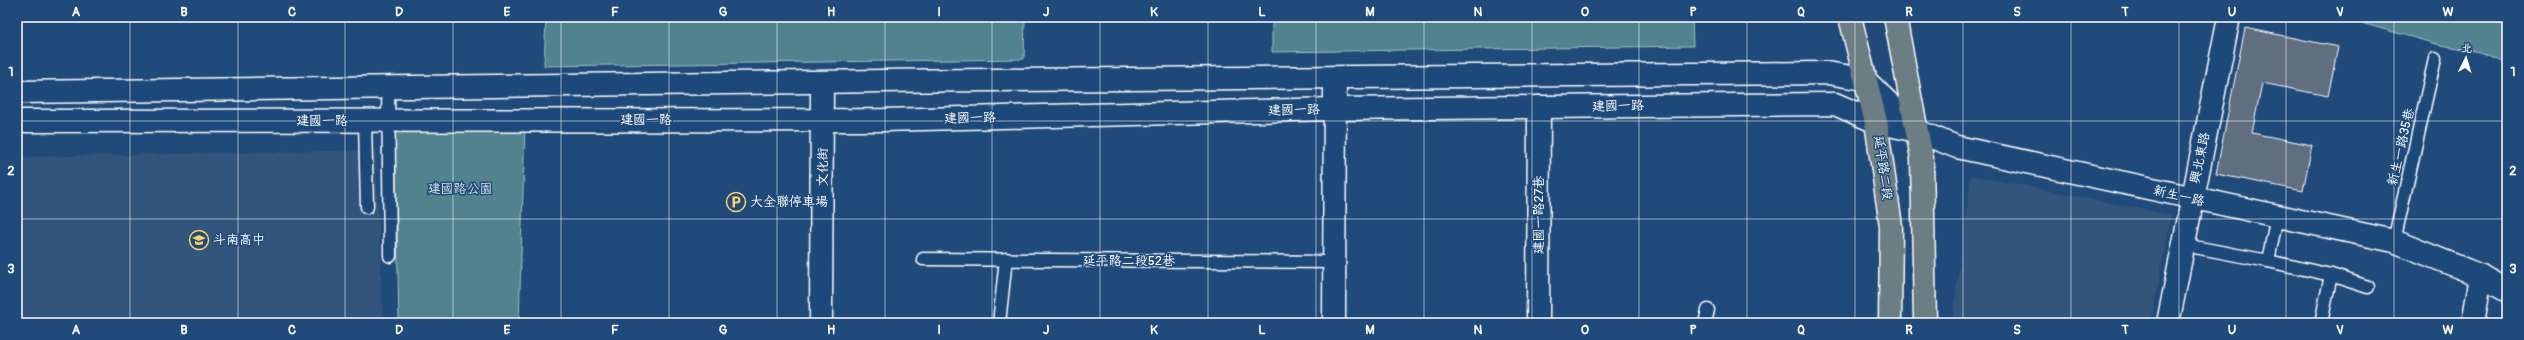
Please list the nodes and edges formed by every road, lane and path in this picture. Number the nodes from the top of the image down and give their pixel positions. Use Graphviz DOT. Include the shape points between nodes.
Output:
graph roads {
  1 [pos="1850,17"];
  2 [pos="1895,17"];
  3 [pos="2229,17"];
  4 [pos="2435,59"];
  5 [pos="1335,78"];
  6 [pos="1864,79"];
  7 [pos="822,83"];
  8 [pos="388,85"];
  9 [pos="17,92"];
  10 [pos="1539,107"];
  11 [pos="1334,109"];
  12 [pos="823,119"];
  13 [pos="17,121"];
  14 [pos="365,121"];
  15 [pos="389,121"];
  16 [pos="1876,122"];
  17 [pos="1917,131"];
  18 [pos="2191,199"];
  19 [pos="367,207"];
  20 [pos="2277,216"];
  21 [pos="2394,241"];
  22 [pos="2184,245"];
  23 [pos="390,256"];
  24 [pos="922,259"];
  25 [pos="1006,260"];
  26 [pos="2268,261"];
  27 [pos="1335,262"];
  28 [pos="2331,275"];
  29 [pos="2481,276"];
  30 [pos="2368,287"];
  31 [pos="2507,291"];
  32 [pos="1708,310"];
  33 [pos="821,323"];
  34 [pos="999,323"];
  35 [pos="1334,323"];
  36 [pos="1538,323"];
  37 [pos="1705,323"];
  38 [pos="1890,323"];
  39 [pos="1925,323"];
  40 [pos="2168,323"];
  41 [pos="2322,323"];
  42 [pos="2473,323"];
  1 -- 6 [label="main road, 延平路二段"];
  2 -- 17 [label="main road"];
  3 -- 18 [label="street, 興北東路"];
  4 -- 21 [label="lane, 新生一路35巷"];
  5 -- 6 [label="street" via="1827,74"];
  5 -- 7 [label="street"];
  5 -- 11 [label="street"];
  6 -- 16 [label="main road, 延平路二段"];
  6 -- 17 [label="street, 新生一路"];
  7 -- 8 [label="street"];
  7 -- 12 [label="street, 文化街"];
  8 -- 9 [label="street"];
  8 -- 15 [label="lane"];
  10 -- 11 [label="street, 建國一路"];
  10 -- 16 [label="street, 建國一路" via="1835,104"];
  10 -- 36 [label="street, 建國一路27巷"];
  11 -- 12 [label="street, 建國一路" via="882,120"];
  11 -- 27 [label="street"];
  12 -- 15 [label="street, 建國一路"];
  12 -- 33 [label="street, 文化街"];
  13 -- 14 [label="street, 建國一路"];
  14 -- 15 [label="street, 建國一路"];
  14 -- 19 [label="lane"];
  15 -- 23 [label="lane"];
  16 -- 17 [label="street, 建國一路"];
  16 -- 38 [label="main road, 延平路二段" via="1891,226"];
  17 -- 18 [label="street, 新生一路" via="1957,148"];
  17 -- 39 [label="main road" via="1922,169"];
  18 -- 20 [label="street, 新生一路"];
  18 -- 22 [label="street, 興北東路"];
  20 -- 21 [label="street, 新生一路"];
  20 -- 26 [label="lane"];
  21 -- 29 [label="street, 新生一路"];
  22 -- 26 [label="lane"];
  22 -- 40 [label="street, 興北東路"];
  24 -- 25 [label="lane, 延平路二段52巷"];
  25 -- 27 [label="lane, 延平路二段52巷"];
  25 -- 34 [label="lane"];
  26 -- 28 [label="lane"];
  27 -- 35 [label="street"];
  28 -- 30 [label="lane"];
  28 -- 41 [label="lane"];
  29 -- 31 [label="street, 新生一路"];
  29 -- 42 [label="street"];
  32 -- 37 [label="lane"];
}
